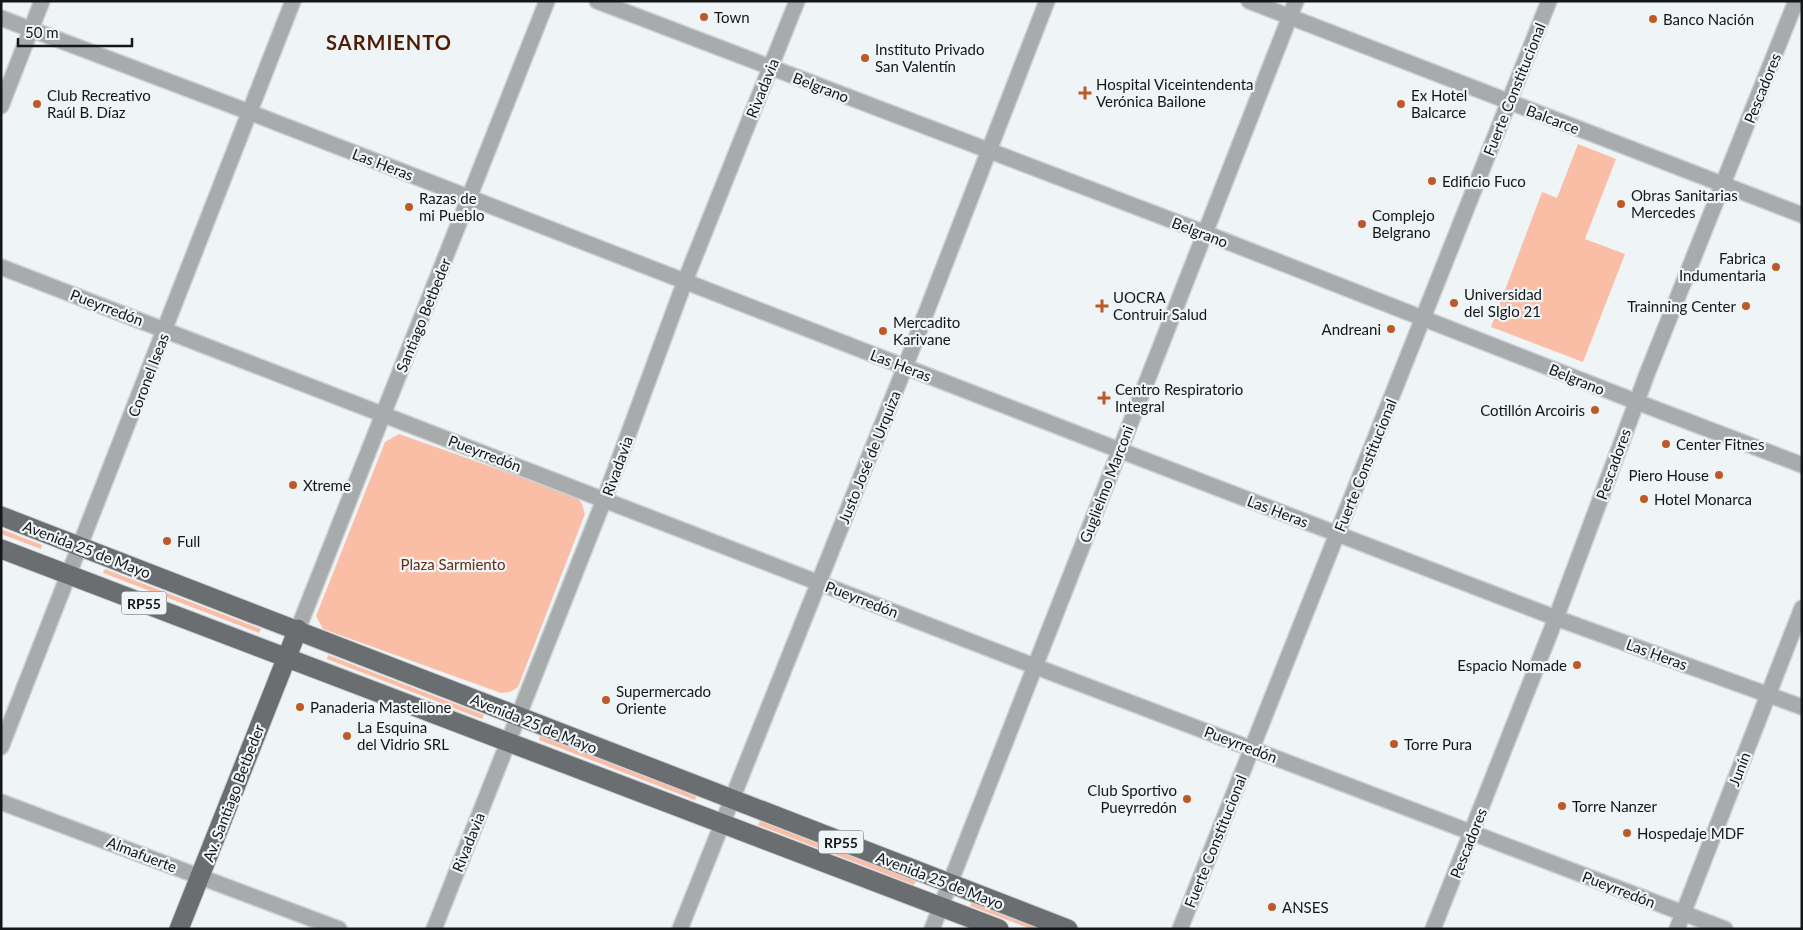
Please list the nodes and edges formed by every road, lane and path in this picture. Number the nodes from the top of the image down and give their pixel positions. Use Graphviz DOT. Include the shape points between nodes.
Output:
graph roads {
  1 [pos="42,1"];
  2 [pos="293,1"];
  3 [pos="547,1"];
  4 [pos="597,1"];
  5 [pos="796,1"];
  6 [pos="1047,1"];
  7 [pos="1249,1"];
  8 [pos="1296,1"];
  9 [pos="1549,1"];
  10 [pos="1796,1"];
  11 [pos="1289,17"];
  12 [pos="1,18"];
  13 [pos="30,30"];
  14 [pos="770,68"];
  15 [pos="1509,102"];
  16 [pos="1,106"];
  17 [pos="250,112"];
  18 [pos="989,150"];
  19 [pos="1723,185"];
  20 [pos="470,198"];
  21 [pos="1802,215"];
  22 [pos="1205,233"];
  23 [pos="1,267"];
  24 [pos="685,281"];
  25 [pos="1423,318"];
  26 [pos="166,330"];
  27 [pos="905,367"];
  28 [pos="1637,402"];
  29 [pos="383,414"];
  30 [pos="1119,450"];
  31 [pos="1802,465"];
  32 [pos="604,500"];
  33 [pos="1,516"];
  34 [pos="1337,534"];
  35 [pos="81,546"];
  36 [pos="1,549"];
  37 [pos="69,575"];
  38 [pos="819,582"];
  39 [pos="1802,608"];
  40 [pos="1556,618"];
  41 [pos="298,629"];
  42 [pos="286,658"];
  43 [pos="1034,666"];
  44 [pos="1768,694"];
  45 [pos="1802,707"];
  46 [pos="519,717"];
  47 [pos="508,742"];
  48 [pos="1,747"];
  49 [pos="1252,748"];
  50 [pos="732,799"];
  51 [pos="1,802"];
  52 [pos="722,824"];
  53 [pos="1472,833"];
  54 [pos="200,877"];
  55 [pos="950,884"];
  56 [pos="941,906"];
  57 [pos="1683,913"];
  58 [pos="306,923"];
  59 [pos="179,929"];
  60 [pos="339,929"];
  61 [pos="434,929"];
  62 [pos="680,929"];
  63 [pos="932,929"];
  64 [pos="999,929"];
  65 [pos="1068,929"];
  66 [pos="1180,929"];
  67 [pos="1433,929"];
  68 [pos="1677,929"];
  69 [pos="1725,929"];
  1 -- 13 [label="street"];
  2 -- 17 [label="street, Coronel Iseas"];
  3 -- 20 [label="street, Santiago Betbeder"];
  4 -- 14 [label="street, Belgrano"];
  5 -- 14 [label="street, Rivadavia"];
  6 -- 18 [label="street, Justo José de Urquiza"];
  7 -- 11 [label="street, Balcarce"];
  8 -- 11 [label="street, Guglielmo Marconi"];
  9 -- 15 [label="street, Fuerte Constitucional"];
  10 -- 19 [label="street, Pescadores"];
  11 -- 15 [label="street, Balcarce"];
  11 -- 22 [label="street, Guglielmo Marconi"];
  12 -- 13 [label="street, Las Heras"];
  13 -- 16 [label="street"];
  13 -- 17 [label="street, Las Heras"];
  14 -- 18 [label="street, Belgrano"];
  14 -- 24 [label="street, Rivadavia"];
  15 -- 19 [label="street, Balcarce"];
  15 -- 25 [label="street, Fuerte Constitucional"];
  17 -- 20 [label="street, Las Heras"];
  17 -- 26 [label="street, Coronel Iseas"];
  18 -- 22 [label="street, Belgrano"];
  18 -- 27 [label="street, Justo José de Urquiza"];
  19 -- 21 [label="street, Balcarce"];
  19 -- 28 [label="street, Pescadores"];
  20 -- 24 [label="street, Las Heras"];
  20 -- 29 [label="street, Santiago Betbeder"];
  22 -- 25 [label="street, Belgrano"];
  22 -- 30 [label="street, Guglielmo Marconi"];
  23 -- 26 [label="street, Pueyrredón"];
  24 -- 27 [label="street, Las Heras"];
  24 -- 32 [label="street, Rivadavia"];
  25 -- 28 [label="street, Belgrano"];
  25 -- 34 [label="street, Fuerte Constitucional"];
  26 -- 29 [label="street, Pueyrredón"];
  26 -- 35 [label="street, Coronel Iseas"];
  27 -- 30 [label="street, Las Heras"];
  27 -- 38 [label="street, Justo José de Urquiza"];
  28 -- 31 [label="street, Belgrano"];
  28 -- 40 [label="street, Pescadores"];
  29 -- 32 [label="street, Pueyrredón"];
  29 -- 41 [label="street, Santiago Betbeder"];
  30 -- 34 [label="street, Las Heras"];
  30 -- 43 [label="street, Guglielmo Marconi"];
  32 -- 38 [label="street, Pueyrredón"];
  32 -- 46 [label="street, Rivadavia"];
  33 -- 35 [label="main road, Avenida 25 de Mayo / RP55"];
  34 -- 40 [label="street, Las Heras"];
  34 -- 49 [label="street, Fuerte Constitucional"];
  35 -- 37 [label="street, Coronel Iseas"];
  35 -- 41 [label="main road, Avenida 25 de Mayo / RP55"];
  36 -- 37 [label="main road, Avenida 25 de Mayo / RP55"];
  37 -- 42 [label="main road, Avenida 25 de Mayo / RP55"];
  37 -- 48 [label="street, Coronel Iseas"];
  38 -- 43 [label="street, Pueyrredón"];
  38 -- 50 [label="street, Justo José de Urquiza"];
  39 -- 44 [label="street, Junín"];
  40 -- 44 [label="street, Las Heras"];
  40 -- 53 [label="street, Pescadores"];
  41 -- 42 [label="main road, Av. Santiago Betbeder"];
  41 -- 46 [label="main road, Avenida 25 de Mayo / RP55"];
  42 -- 47 [label="main road, Avenida 25 de Mayo / RP55"];
  42 -- 54 [label="main road, Av. Santiago Betbeder"];
  43 -- 49 [label="street, Pueyrredón"];
  43 -- 55 [label="street, Guglielmo Marconi"];
  44 -- 45 [label="street, Las Heras"];
  44 -- 57 [label="street, Junín"];
  46 -- 47 [label="street, Rivadavia"];
  46 -- 50 [label="main road, Avenida 25 de Mayo / RP55"];
  47 -- 52 [label="main road, Avenida 25 de Mayo / RP55"];
  47 -- 61 [label="street, Rivadavia"];
  49 -- 53 [label="street, Pueyrredón"];
  49 -- 66 [label="street, Fuerte Constitucional"];
  50 -- 52 [label="street, Justo José de Urquiza"];
  50 -- 55 [label="main road, Avenida 25 de Mayo / RP55"];
  51 -- 54 [label="street, Almafuerte"];
  52 -- 56 [label="main road, Avenida 25 de Mayo / RP55"];
  52 -- 62 [label="street"];
  53 -- 57 [label="street, Pueyrredón"];
  53 -- 67 [label="street, Pescadores"];
  54 -- 58 [label="street, Almafuerte"];
  54 -- 59 [label="main road, Av. Santiago Betbeder"];
  55 -- 56 [label="street, Guglielmo Marconi"];
  55 -- 65 [label="main road, Avenida 25 de Mayo / RP55"];
  56 -- 63 [label="street"];
  56 -- 64 [label="main road, Avenida 25 de Mayo / RP55"];
  57 -- 68 [label="street, Junín"];
  57 -- 69 [label="street, Pueyrredón"];
  58 -- 60 [label="street, Almafuerte"];
}
